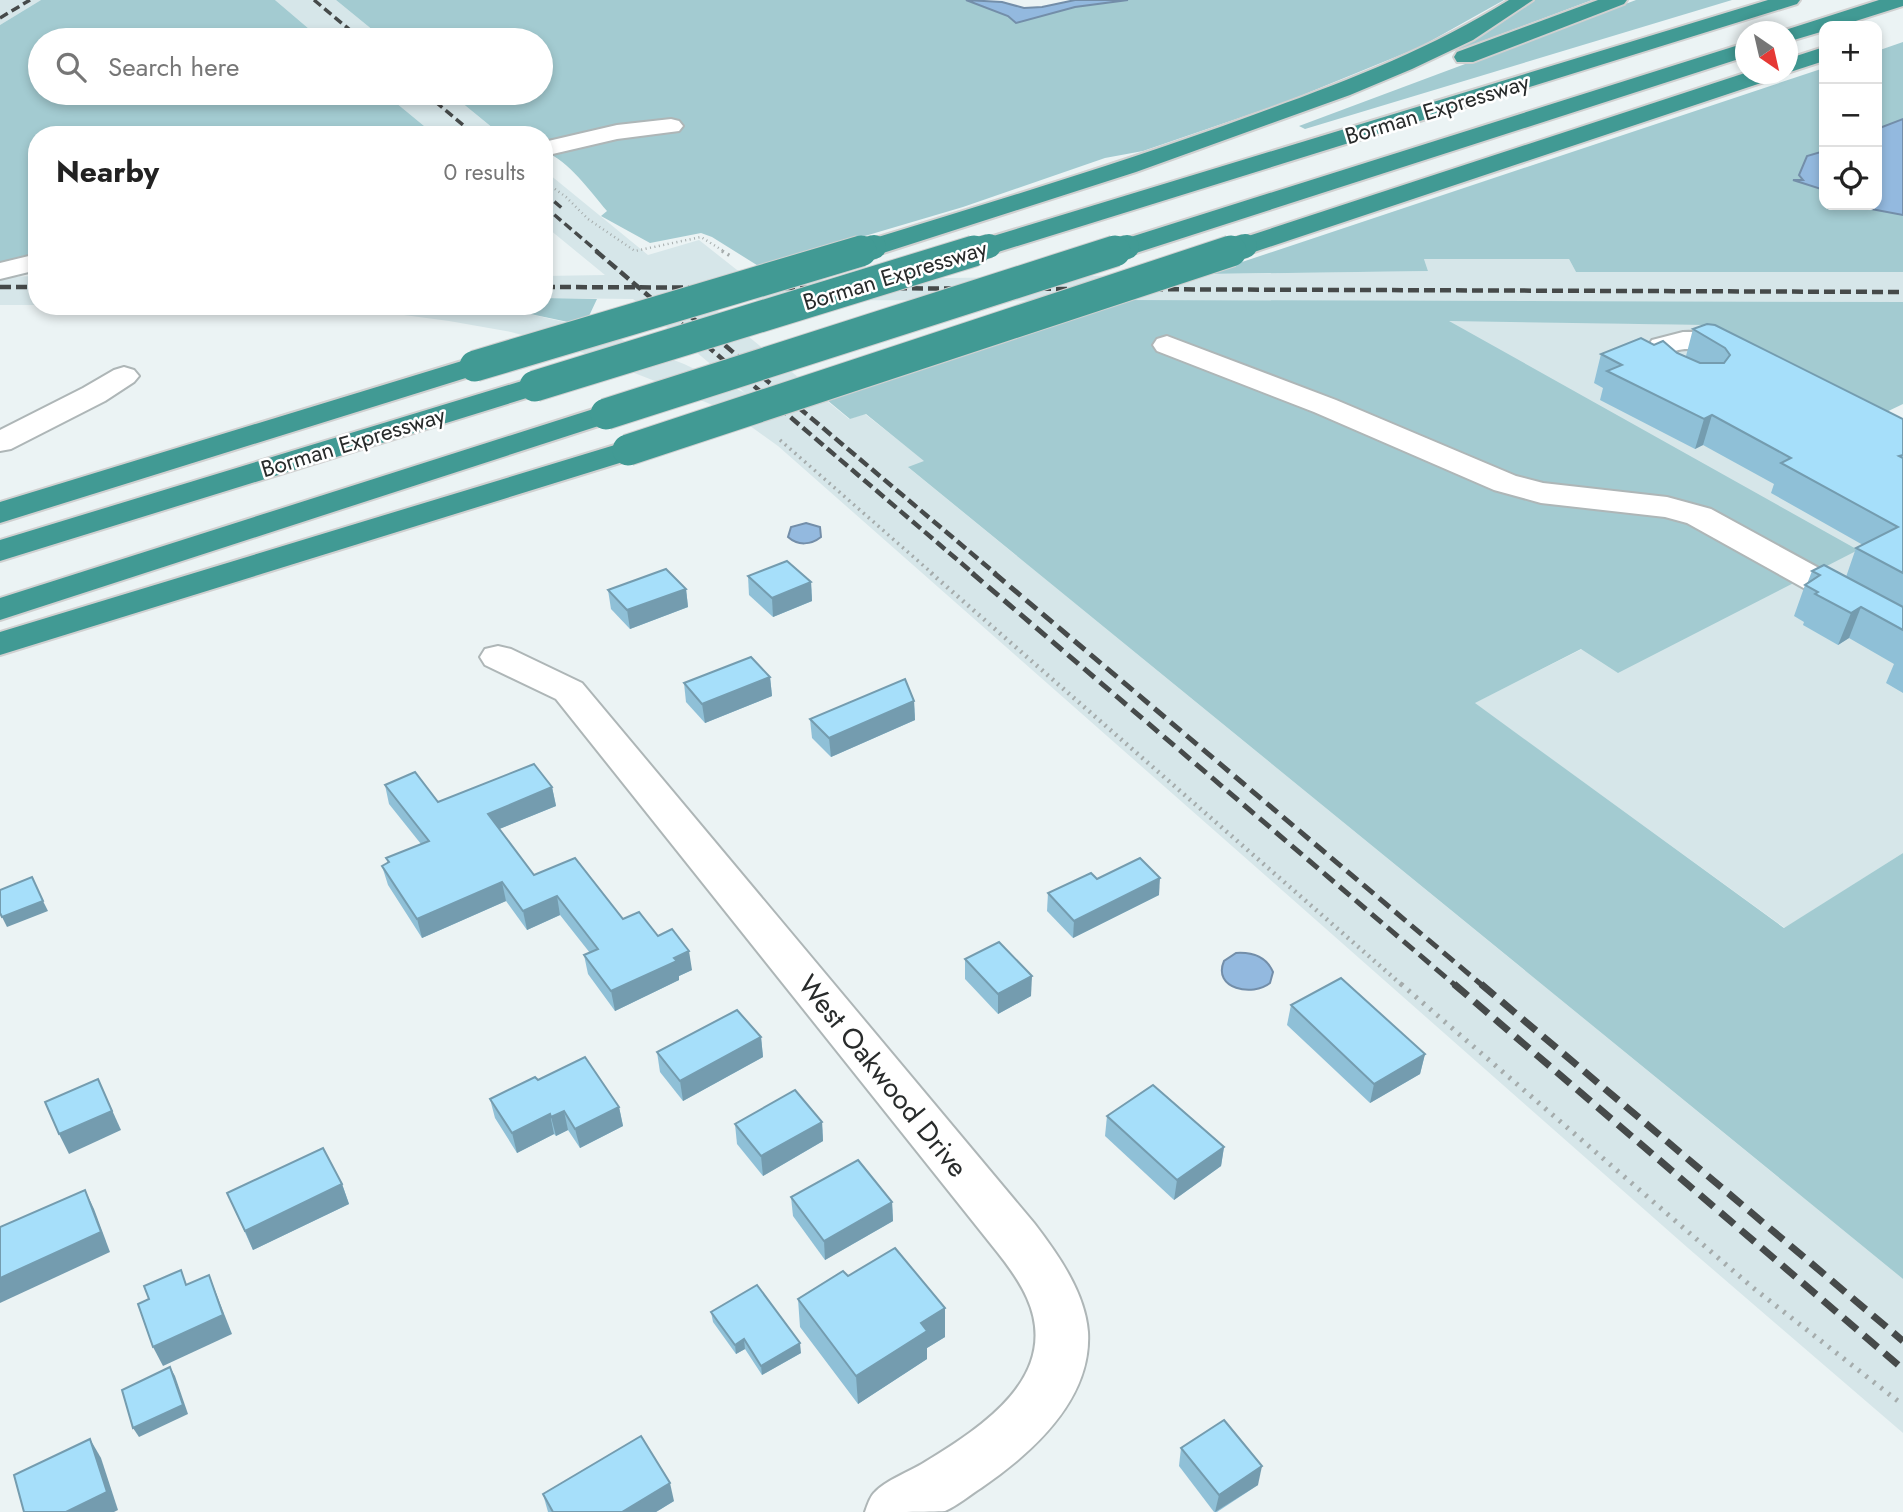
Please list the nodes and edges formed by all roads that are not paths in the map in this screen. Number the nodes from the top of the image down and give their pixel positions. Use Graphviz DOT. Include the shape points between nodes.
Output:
graph roads {
  1 [pos="1523,0"];
  2 [pos="1617,0"];
  3 [pos="1790,0"];
  4 [pos="1901,0"];
  5 [pos="1798,33"];
  6 [pos="1735,53"];
  7 [pos="1819,56"];
  8 [pos="1798,62"];
  9 [pos="1735,84"];
  10 [pos="671,126"];
  11 [pos="553,147"];
  12 [pos="1157,159"];
  13 [pos="28,264"];
  14 [pos="0,271"];
  15 [pos="1167,345"];
  16 [pos="1758,364"];
  17 [pos="124,376"];
  18 [pos="1704,384"];
  19 [pos="0,442"];
  20 [pos="0,513"];
  21 [pos="0,551"];
  22 [pos="0,609"];
  23 [pos="1903,628"];
  24 [pos="0,644"];
  25 [pos="498,657"];
  26 [pos="893,1512"];
  1 -- 12 [label="highway" via="1435,51"];
  2 -- 12 [label="highway" via="1317,111"];
  3 -- 21 [label="highway, Borman Expressway, bridge"];
  4 -- 5 [label="highway"];
  6 -- 22 [label="highway, Borman Expressway, bridge"];
  7 -- 8 [label="highway"];
  9 -- 24 [label="highway, bridge" via="628,450"];
  10 -- 11 [label="street"];
  12 -- 20 [label="highway, bridge"];
  13 -- 14 [label="street"];
  15 -- 23 [label="street" via="1505,483 1541,494 1689,512"];
  16 -- 18 [label="street" via="1704,340 1683,339 1662,346 1660,351 1669,365"];
  17 -- 19 [label="street" via="90,399"];
  25 -- 26 [label="street, West Oakwood Drive" via="569,691 1016,1238 1047,1284 1062,1331 1058,1372 1049,1389 996,1444"];
}
